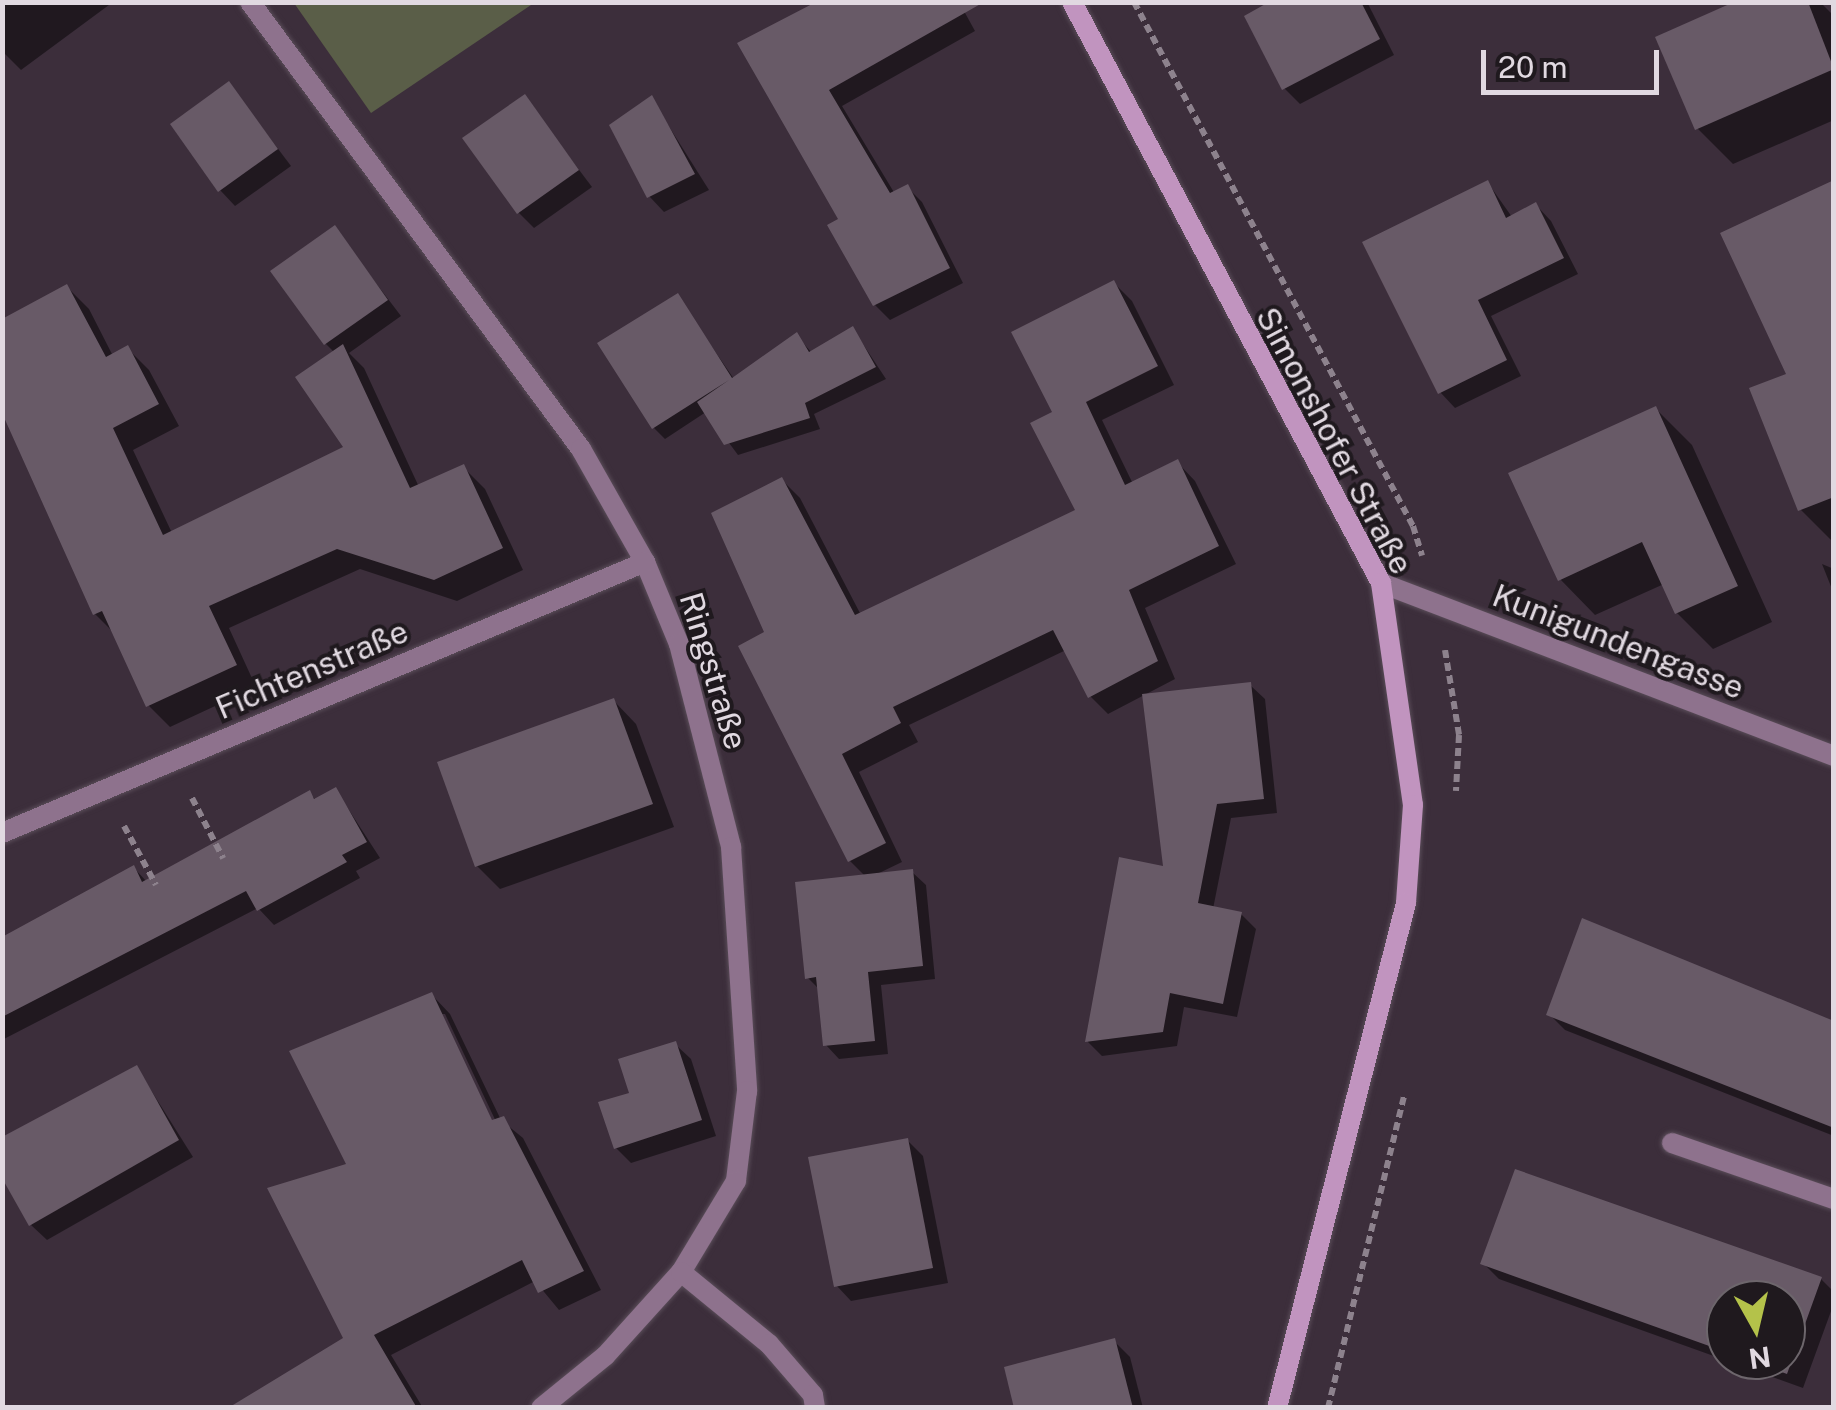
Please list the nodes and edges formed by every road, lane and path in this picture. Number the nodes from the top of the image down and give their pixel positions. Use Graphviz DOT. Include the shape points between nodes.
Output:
graph roads {
  1 [pos="250,2"];
  2 [pos="1072,2"];
  3 [pos="645,562"];
  4 [pos="1382,584"];
  5 [pos="1834,756"];
  6 [pos="174,761"];
  7 [pos="104,790"];
  8 [pos="2,834"];
  9 [pos="223,858"];
  10 [pos="156,885"];
  11 [pos="1672,1142"];
  12 [pos="1834,1199"];
  13 [pos="681,1272"];
  14 [pos="541,1408"];
  15 [pos="814,1408"];
  16 [pos="1277,1408"];
  1 -- 3 [label="street, Ringstraße" via="519,360 581,449"];
  2 -- 4 [label="street, Simonshofer Straße"];
  3 -- 6 [label="street, Fichtenstraße"];
  3 -- 13 [label="street, Ringstraße" via="679,644 731,848 746,1073 736,1181"];
  4 -- 5 [label="street, Kunigundengasse"];
  4 -- 16 [label="street, Simonshofer Straße" via="1412,805 1406,903"];
  6 -- 7 [label="street, Fichtenstraße"];
  6 -- 9 [label="path"];
  7 -- 8 [label="street, Fichtenstraße"];
  7 -- 10 [label="path"];
  11 -- 12 [label="street"];
  13 -- 14 [label="street, Ringstraße" via="606,1356"];
  13 -- 15 [label="street" via="769,1344 814,1395"];
}
